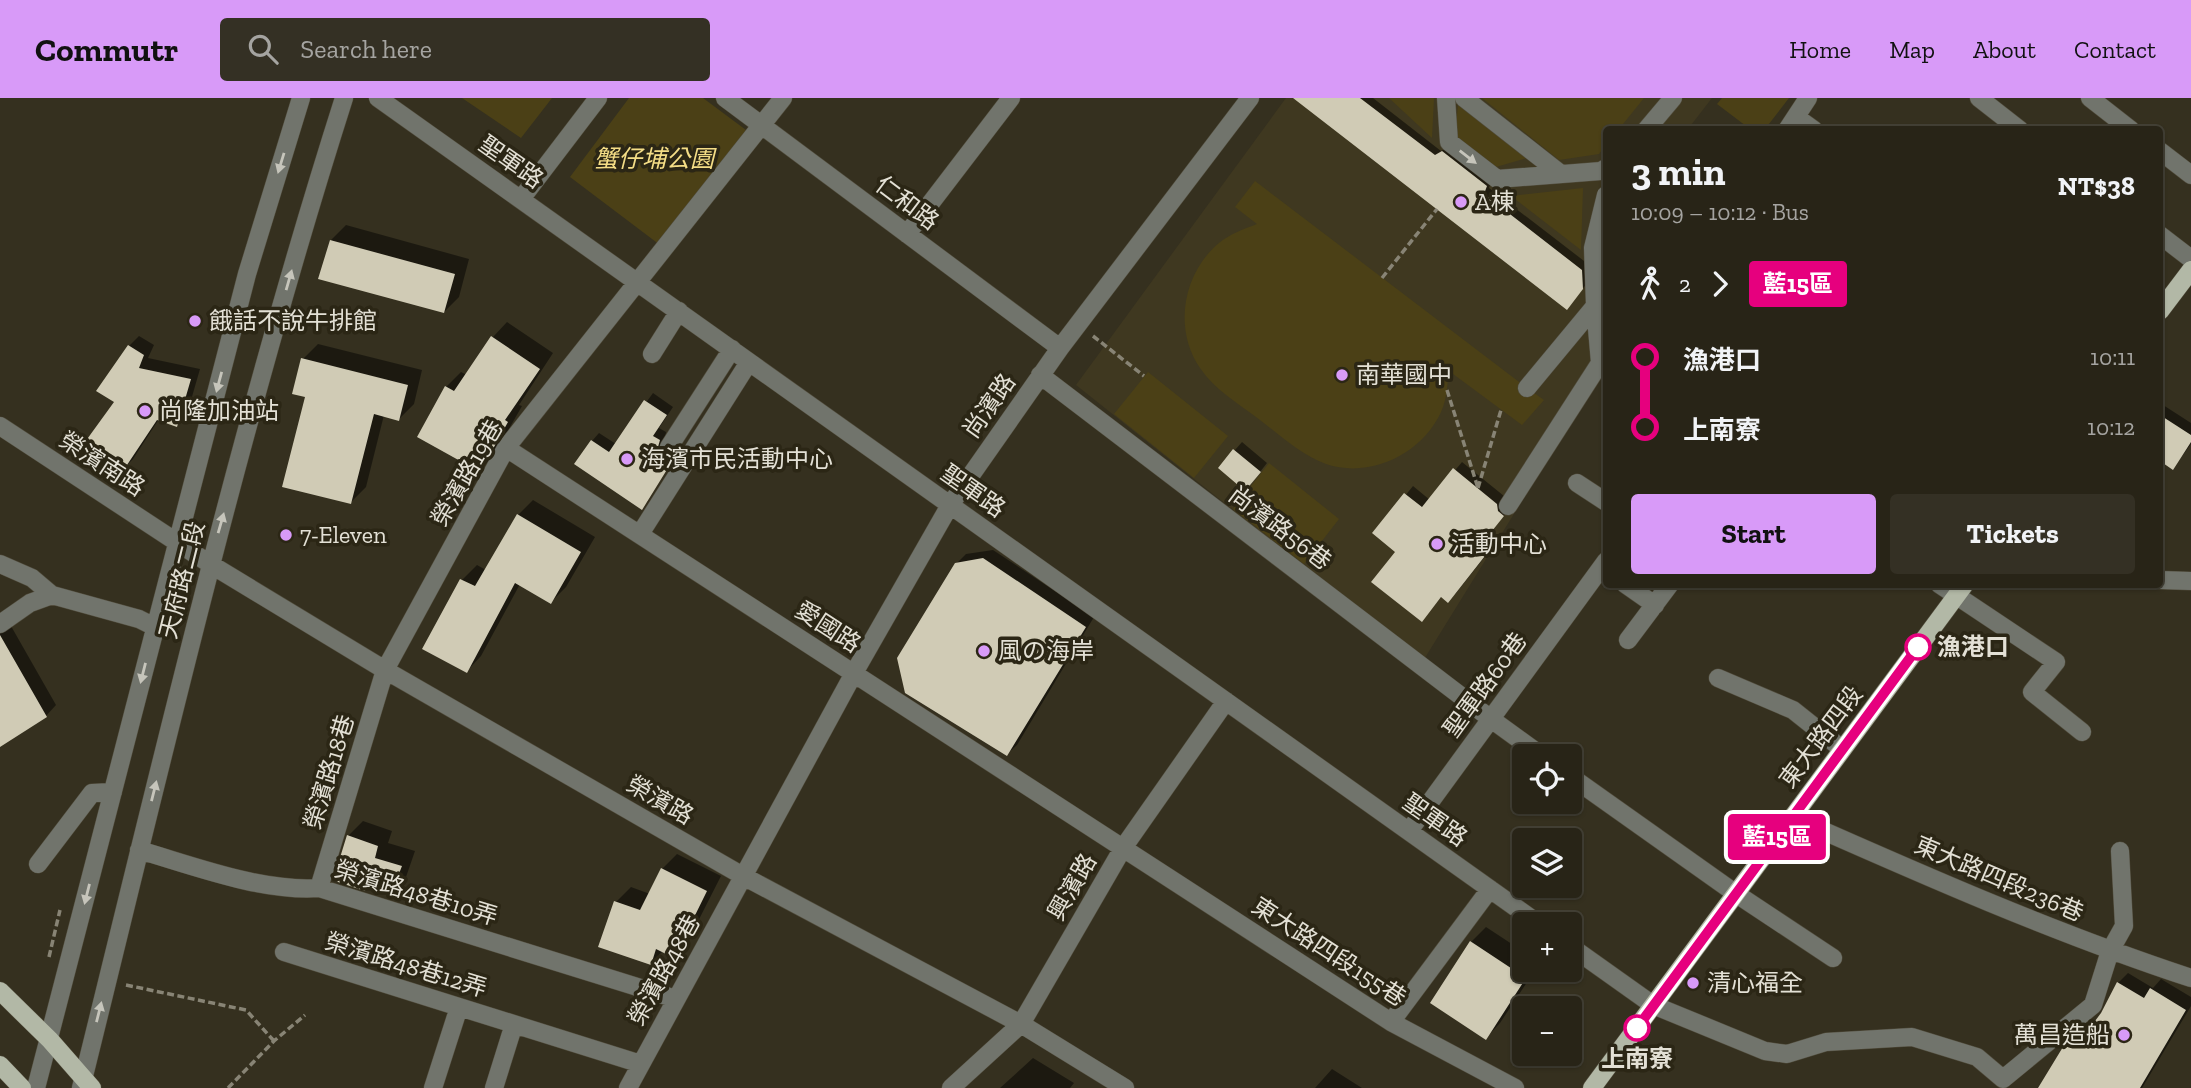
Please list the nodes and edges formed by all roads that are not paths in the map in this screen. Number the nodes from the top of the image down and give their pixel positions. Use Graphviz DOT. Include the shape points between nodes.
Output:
graph roads {
  1 [pos="301,98"];
  2 [pos="344,98"];
  3 [pos="378,98"];
  4 [pos="598,98"];
  5 [pos="725,98"];
  6 [pos="783,98"];
  7 [pos="1011,98"];
  8 [pos="1250,98"];
  9 [pos="1446,98"];
  10 [pos="1464,98"];
  11 [pos="1673,98"];
  12 [pos="1808,98"];
  13 [pos="1979,98"];
  14 [pos="2090,98"];
  15 [pos="1791,123"];
  16 [pos="762,125"];
  17 [pos="1649,126"];
  18 [pos="2015,126"];
  19 [pos="2126,126"];
  20 [pos="2163,153"];
  21 [pos="1561,174"];
  22 [pos="2191,174"];
  23 [pos="1603,176"];
  24 [pos="521,200"];
  25 [pos="1603,207"];
  26 [pos="907,234"];
  27 [pos="2163,237"];
  28 [pos="2191,259"];
  29 [pos="2191,270"];
  30 [pos="636,282"];
  31 [pos="1595,306"];
  32 [pos="2163,307"];
  33 [pos="679,311"];
  34 [pos="1060,348"];
  35 [pos="732,349"];
  36 [pos="652,354"];
  37 [pos="749,362"];
  38 [pos="1040,375"];
  39 [pos="1527,388"];
  40 [pos="0,426"];
  41 [pos="669,447"];
  42 [pos="506,448"];
  43 [pos="1577,483"];
  44 [pos="1603,500"];
  45 [pos="950,505"];
  46 [pos="1508,506"];
  47 [pos="640,534"];
  48 [pos="176,543"];
  49 [pos="0,564"];
  50 [pos="210,564"];
  51 [pos="1603,570"];
  52 [pos="2163,580"];
  53 [pos="2191,581"];
  54 [pos="1631,588"];
  55 [pos="1667,588"];
  56 [pos="1960,591"];
  57 [pos="52,595"];
  58 [pos="1655,605"];
  59 [pos="0,624"];
  60 [pos="155,627"];
  61 [pos="1628,640"];
  62 [pos="385,670"];
  63 [pos="854,673"];
  64 [pos="1717,678"];
  65 [pos="1226,701"];
  66 [pos="1491,719"];
  67 [pos="2082,733"];
  68 [pos="1525,744"];
  69 [pos="1842,749"];
  70 [pos="1582,785"];
  71 [pos="113,792"];
  72 [pos="1792,817"];
  73 [pos="1409,831"];
  74 [pos="1123,848"];
  75 [pos="139,850"];
  76 [pos="2120,851"];
  77 [pos="38,864"];
  78 [pos="743,876"];
  79 [pos="319,888"];
  80 [pos="1490,889"];
  81 [pos="1735,894"];
  82 [pos="1522,912"];
  83 [pos="2110,951"];
  84 [pos="284,952"];
  85 [pos="1582,955"];
  86 [pos="1833,958"];
  87 [pos="2191,978"];
  88 [pos="0,991"];
  89 [pos="676,999"];
  90 [pos="1653,1005"];
  91 [pos="459,1007"];
  92 [pos="1391,1022"];
  93 [pos="514,1024"];
  94 [pos="1021,1024"];
  95 [pos="50,1040"];
  96 [pos="641,1064"];
  97 [pos="0,1065"];
  98 [pos="1490,1082"];
  99 [pos="85,1085"];
  100 [pos="22,1088"];
  101 [pos="36,1088"];
  102 [pos="433,1088"];
  103 [pos="494,1088"];
  104 [pos="628,1088"];
  105 [pos="951,1088"];
  106 [pos="1125,1088"];
  107 [pos="1515,1088"];
  108 [pos="1592,1088"];
  1 -- 48 [label="street, 天府路二段, one-way" via="247,274"];
  50 -- 2 [label="street, 天府路二段, one-way"];
  3 -- 24 [label="street, 聖軍路"];
  4 -- 24 [label="street"];
  5 -- 16 [label="street, 仁和路"];
  6 -- 16 [label="street, 榮濱路19巷"];
  7 -- 26 [label="street"];
  8 -- 34 [label="street, 尚濱路"];
  9 -- 21 [label="street, one-way" via="1449,142 1497,179"];
  10 -- 21 [label="street"];
  11 -- 17 [label="street"];
  12 -- 15 [label="street"];
  13 -- 18 [label="street"];
  14 -- 19 [label="street"];
  16 -- 26 [label="street, 仁和路"];
  16 -- 30 [label="street, 榮濱路19巷"];
  20 -- 22 [label="street"];
  21 -- 23 [label="street"];
  24 -- 30 [label="street, 聖軍路"];
  25 -- 31 [label="street" via="1593,248"];
  26 -- 34 [label="street, 仁和路"];
  27 -- 28 [label="street"];
  29 -- 32 [label="main road"];
  30 -- 33 [label="street, 聖軍路"];
  30 -- 42 [label="street, 榮濱路19巷"];
  31 -- 39 [label="street"];
  31 -- 46 [label="street" via="1600,363"];
  33 -- 35 [label="street, 聖軍路"];
  33 -- 36 [label="street"];
  34 -- 38 [label="street, 尚濱路"];
  35 -- 37 [label="street, 聖軍路"];
  35 -- 41 [label="street"];
  37 -- 45 [label="street, 聖軍路"];
  37 -- 47 [label="street"];
  38 -- 45 [label="street, 尚濱路"];
  38 -- 66 [label="street, 尚濱路56巷"];
  40 -- 48 [label="street, 榮濱南路"];
  42 -- 47 [label="street, 愛國路"];
  42 -- 62 [label="street, 榮濱路19巷"];
  43 -- 44 [label="street"];
  45 -- 63 [label="street, 尚濱路"];
  45 -- 65 [label="street, 聖軍路"];
  47 -- 63 [label="street, 愛國路"];
  48 -- 50 [label="street, 榮濱路"];
  48 -- 60 [label="street, 天府路二段"];
  49 -- 57 [label="street" via="32,578"];
  50 -- 62 [label="street, 榮濱路"];
  75 -- 50 [label="street, 天府路二段, one-way"];
  51 -- 66 [label="street, 聖軍路60巷"];
  52 -- 53 [label="street"];
  54 -- 58 [label="street"];
  55 -- 58 [label="street"];
  56 -- 67 [label="street" via="2056,662 2032,692"];
  56 -- 69 [label="main road, 東大路四段"];
  57 -- 59 [label="street" via="30,603"];
  57 -- 60 [label="street"];
  58 -- 61 [label="street"];
  60 -- 71 [label="street, 天府路二段, one-way"];
  62 -- 78 [label="street, 榮濱路"];
  62 -- 79 [label="street, 榮濱路18巷"];
  63 -- 74 [label="street, 愛國路"];
  63 -- 78 [label="street, 尚濱路"];
  64 -- 69 [label="street" via="1793,709"];
  65 -- 73 [label="street, 聖軍路"];
  65 -- 74 [label="street, 興濱路"];
  66 -- 68 [label="street, 尚濱路56巷"];
  66 -- 73 [label="street, 聖軍路60巷"];
  69 -- 72 [label="main road, 東大路四段"];
  70 -- 81 [label="street"];
  71 -- 77 [label="street" via="92,793"];
  71 -- 95 [label="street, 天府路二段, one-way"];
  72 -- 81 [label="main road, 東大路四段"];
  72 -- 83 [label="street, 東大路四段236巷"];
  73 -- 80 [label="street, 聖軍路"];
  74 -- 92 [label="street, 東大路四段155巷"];
  74 -- 94 [label="street, 興濱路"];
  75 -- 79 [label="street, 榮濱路48巷10弄" via="295,890"];
  99 -- 75 [label="street, 天府路二段, one-way"];
  76 -- 83 [label="street" via="2124,926"];
  78 -- 89 [label="street, 榮濱路48巷"];
  78 -- 94 [label="street, 榮濱路"];
  79 -- 89 [label="street, 榮濱路48巷10弄"];
  80 -- 82 [label="street, 聖軍路"];
  80 -- 92 [label="street"];
  81 -- 86 [label="street"];
  81 -- 90 [label="main road, 東大路四段"];
  83 -- 87 [label="street, 東大路四段236巷"];
  83 -- 90 [label="street" via="2093,1005 2003,1079 1978,1057 1912,1037 1826,1042 1787,1054 1765,1051"];
  84 -- 91 [label="street, 榮濱路48巷12弄"];
  85 -- 90 [label="street"];
  88 -- 95 [label="main road"];
  89 -- 96 [label="street, 榮濱路48巷"];
  90 -- 108 [label="main road, 東大路四段"];
  91 -- 93 [label="street, 榮濱路48巷12弄"];
  91 -- 102 [label="street"];
  92 -- 98 [label="street, 東大路四段155巷"];
  93 -- 96 [label="street, 榮濱路48巷12弄"];
  93 -- 103 [label="street"];
  94 -- 105 [label="street, 興濱路"];
  94 -- 106 [label="street, 榮濱路"];
  95 -- 99 [label="main road"];
  95 -- 101 [label="street, 天府路二段"];
  96 -- 104 [label="street, 榮濱路48巷"];
  97 -- 100 [label="main road"];
  98 -- 107 [label="street, 東大路四段155巷"];
}
